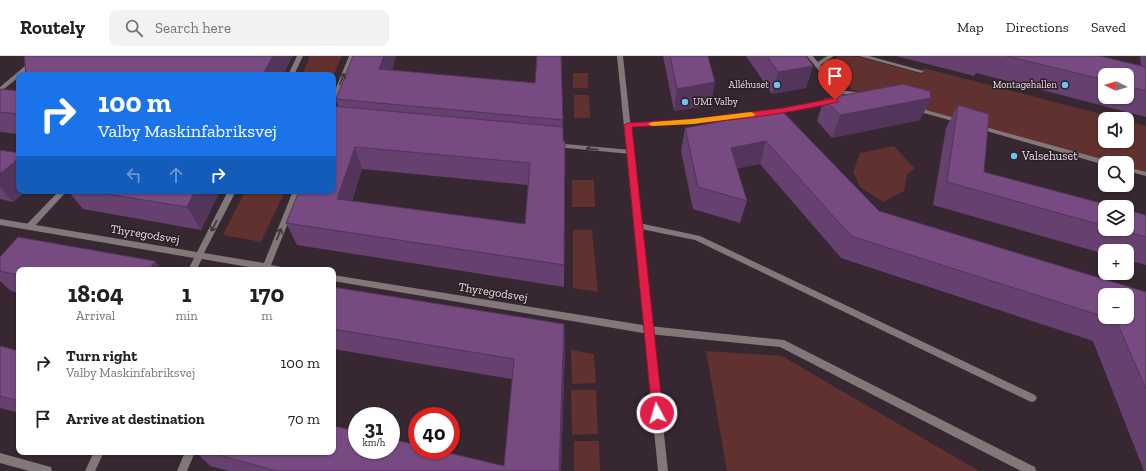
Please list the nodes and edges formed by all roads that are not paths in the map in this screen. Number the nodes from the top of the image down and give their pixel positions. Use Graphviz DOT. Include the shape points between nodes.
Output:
graph roads {
  1 [pos="41,56"];
  2 [pos="300,56"];
  3 [pos="352,56"];
  4 [pos="620,56"];
  5 [pos="810,56"];
  6 [pos="831,56"];
  7 [pos="862,56"];
  8 [pos="817,65"];
  9 [pos="920,71"];
  10 [pos="23,72"];
  11 [pos="292,72"];
  12 [pos="16,78"];
  13 [pos="2,91"];
  14 [pos="839,92"];
  15 [pos="336,95"];
  16 [pos="868,96"];
  17 [pos="905,106"];
  18 [pos="628,125"];
  19 [pos="552,145"];
  20 [pos="631,152"];
  21 [pos="1098,160"];
  22 [pos="1134,171"];
  23 [pos="1146,174"];
  24 [pos="60,194"];
  25 [pos="230,194"];
  26 [pos="296,194"];
  27 [pos="0,222"];
  28 [pos="639,226"];
  29 [pos="29,227"];
  30 [pos="199,255"];
  31 [pos="193,267"];
  32 [pos="260,267"];
  33 [pos="265,267"];
  34 [pos="336,278"];
  35 [pos="649,330"];
  36 [pos="1032,398"];
  37 [pos="98,455"];
  38 [pos="189,455"];
  39 [pos="0,458"];
  40 [pos="47,471"];
  41 [pos="90,471"];
  42 [pos="182,471"];
  43 [pos="663,471"];
  44 [pos="1031,471"];
  1 -- 10 [label="street"];
  2 -- 11 [label="street"];
  15 -- 3 [label="street, one-way"];
  4 -- 18 [label="street"];
  5 -- 8 [label="street"];
  6 -- 8 [label="street"];
  7 -- 9 [label="street"];
  8 -- 14 [label="street"];
  12 -- 13 [label="street"];
  14 -- 16 [label="street"];
  14 -- 18 [label="street" via="835,100 783,110 693,122"];
  17 -- 21 [label="street"];
  18 -- 20 [label="street"];
  20 -- 19 [label="street, one-way"];
  20 -- 28 [label="street"];
  22 -- 23 [label="street"];
  24 -- 29 [label="street"];
  25 -- 30 [label="street, one-way"];
  33 -- 26 [label="street, one-way"];
  27 -- 29 [label="street, Thyregodsvej"];
  28 -- 35 [label="street"];
  28 -- 36 [label="street" via="697,238"];
  29 -- 30 [label="street, Thyregodsvej"];
  30 -- 31 [label="street"];
  30 -- 32 [label="street, Thyregodsvej"];
  34 -- 35 [label="street, Thyregodsvej"];
  35 -- 43 [label="street"];
  35 -- 44 [label="street, Thyregodsvej" via="781,343"];
  37 -- 41 [label="street"];
  38 -- 42 [label="street"];
  39 -- 40 [label="street"];
}
